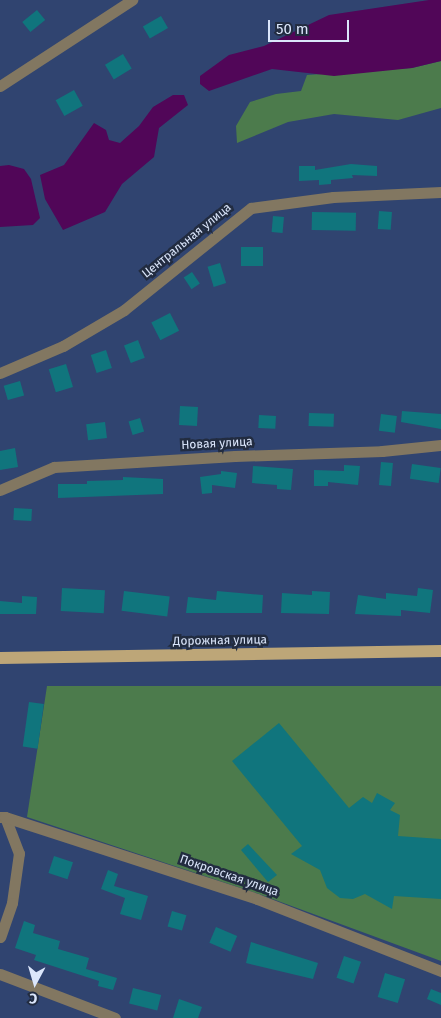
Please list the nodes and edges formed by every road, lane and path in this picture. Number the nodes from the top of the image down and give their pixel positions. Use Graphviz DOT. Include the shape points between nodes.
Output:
graph roads {
  1 [pos="132,0"];
  2 [pos="0,86"];
  3 [pos="441,192"];
  4 [pos="0,373"];
  5 [pos="441,445"];
  6 [pos="0,490"];
  7 [pos="441,651"];
  8 [pos="0,658"];
  9 [pos="2,817"];
  10 [pos="0,937"];
  11 [pos="441,970"];
  12 [pos="0,974"];
  13 [pos="115,1018"];
  1 -- 2 [label="street"];
  3 -- 4 [label="street, Центральная улица" via="334,197 251,208 124,310 63,346"];
  5 -- 6 [label="street, Новая улица" via="382,452 236,456 54,467"];
  7 -- 8 [label="main road, Дорожная улица"];
  9 -- 10 [label="street" via="19,853 12,903"];
  9 -- 11 [label="street, Покровская улица" via="257,899"];
  12 -- 13 [label="street"];
}
